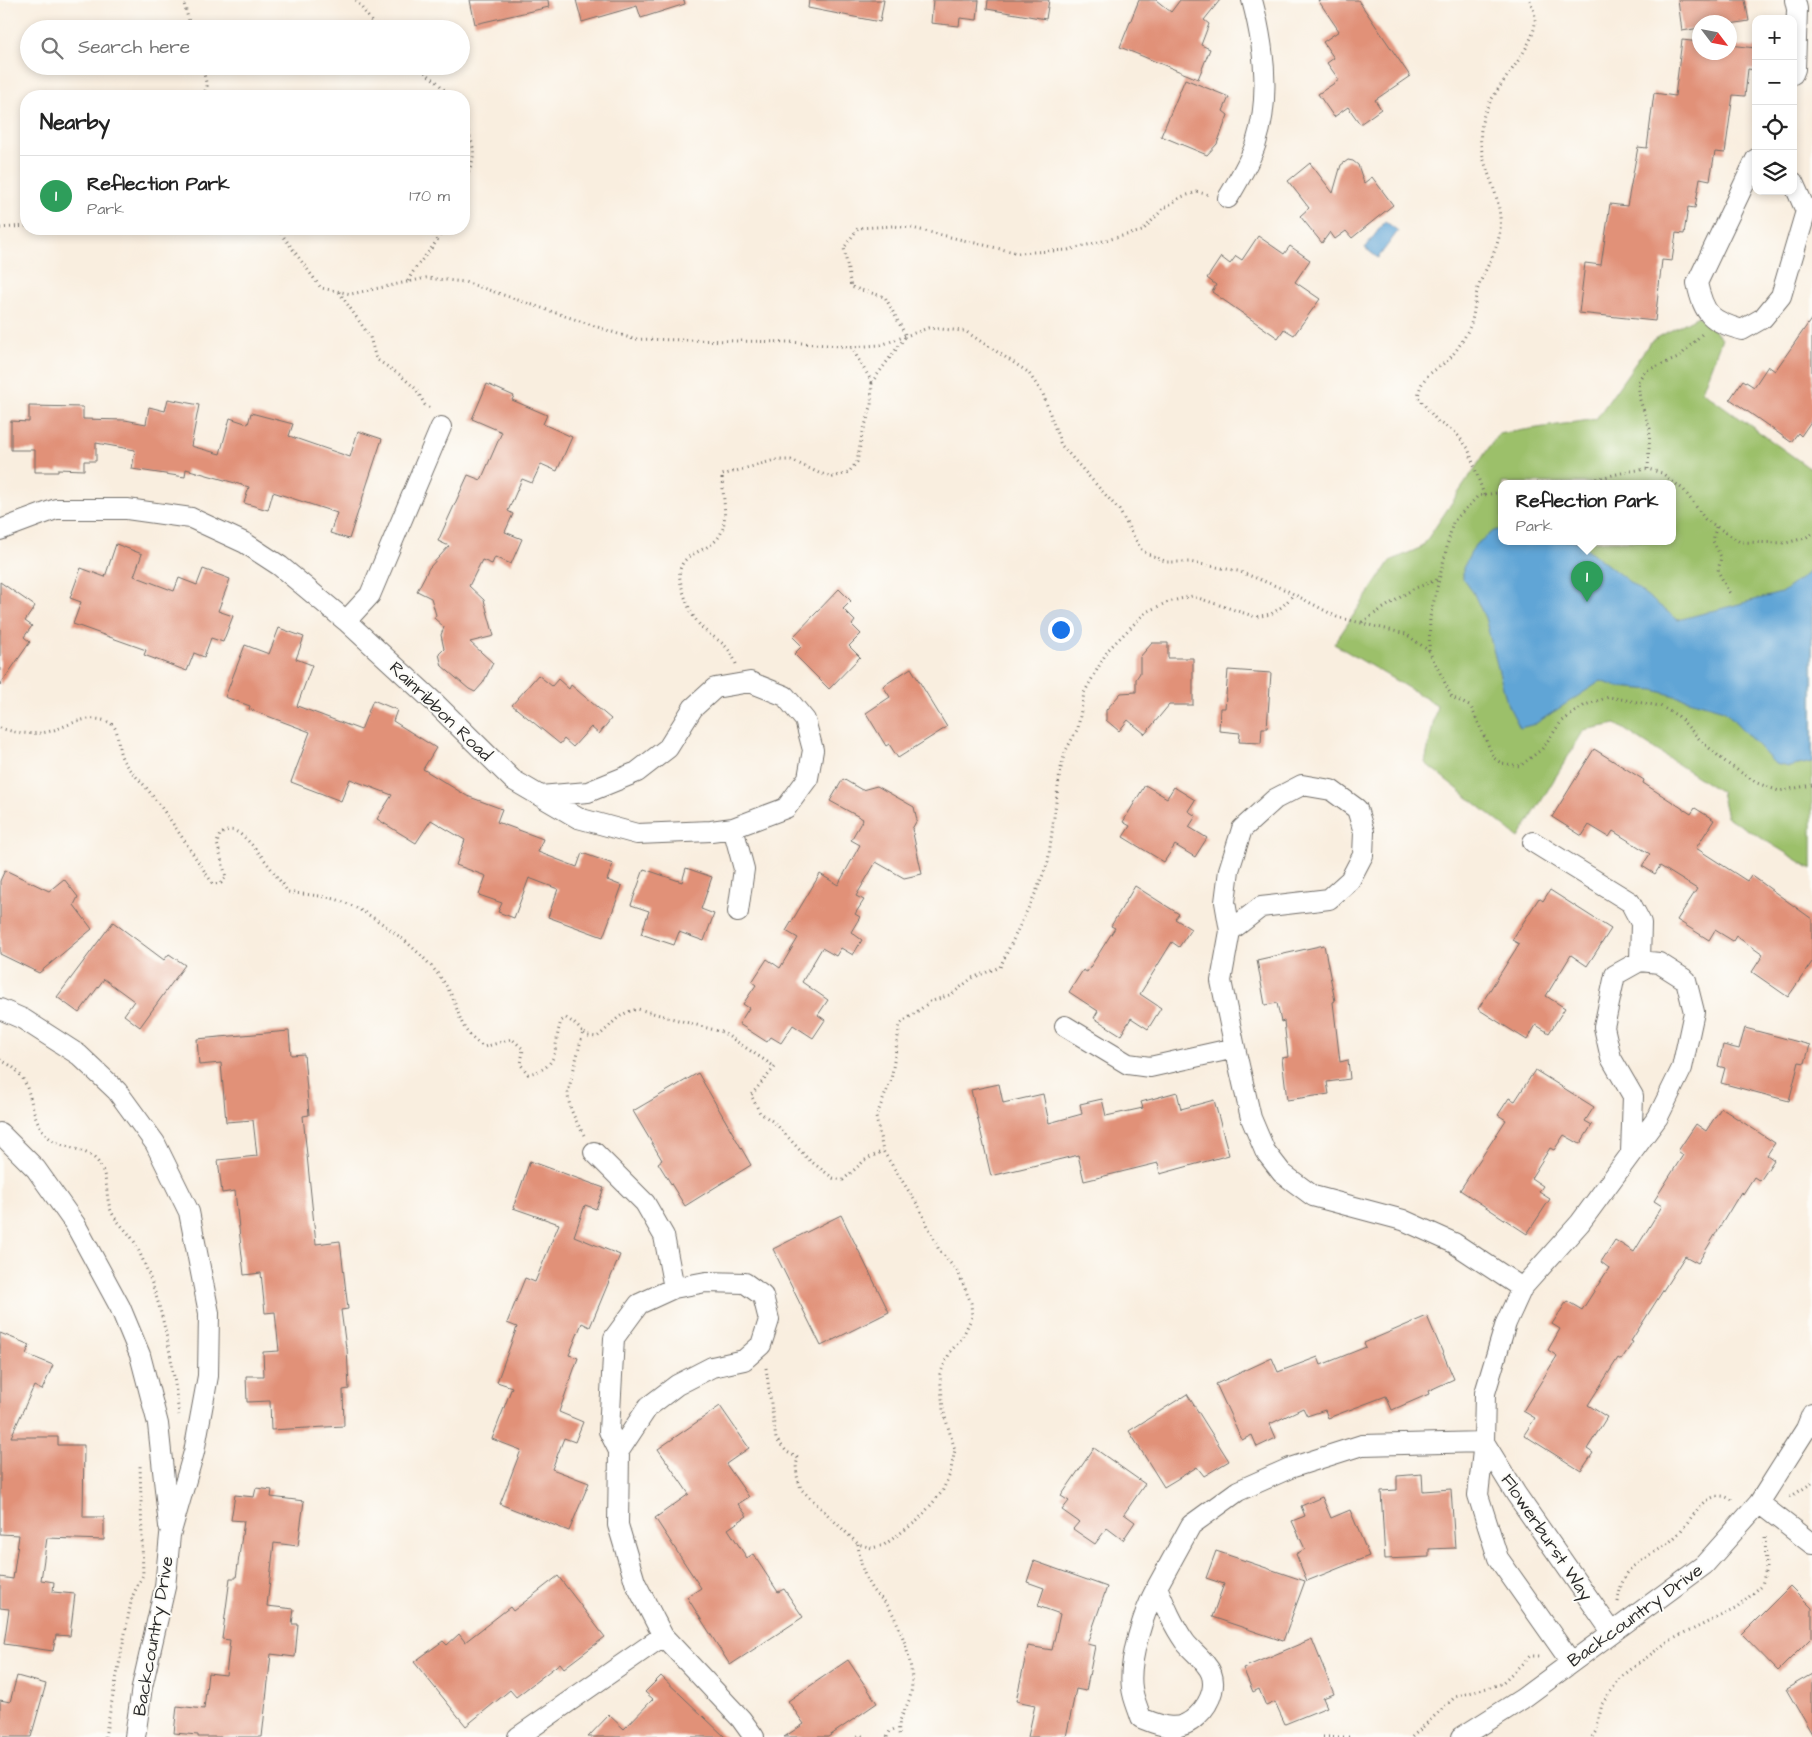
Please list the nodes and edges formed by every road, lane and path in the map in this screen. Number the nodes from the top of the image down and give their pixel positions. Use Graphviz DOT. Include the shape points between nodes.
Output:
graph roads {
  1 [pos="183,0"];
  2 [pos="356,0"];
  3 [pos="1252,0"];
  4 [pos="1530,0"];
  5 [pos="1795,0"];
  6 [pos="189,20"];
  7 [pos="370,20"];
  8 [pos="1795,60"];
  9 [pos="204,75"];
  10 [pos="429,75"];
  11 [pos="205,90"];
  12 [pos="445,90"];
  13 [pos="470,136"];
  14 [pos="1752,167"];
  15 [pos="470,169"];
  16 [pos="1797,191"];
  17 [pos="1228,198"];
  18 [pos="20,226"];
  19 [pos="0,228"];
  20 [pos="282,235"];
  21 [pos="440,235"];
  22 [pos="408,282"];
  23 [pos="338,291"];
  24 [pos="1715,319"];
  25 [pos="906,336"];
  26 [pos="851,347"];
  27 [pos="872,382"];
  28 [pos="425,405"];
  29 [pos="441,427"];
  30 [pos="1648,469"];
  31 [pos="1591,480"];
  32 [pos="1671,480"];
  33 [pos="1676,484"];
  34 [pos="1498,493"];
  35 [pos="1484,495"];
  36 [pos="1716,526"];
  37 [pos="0,530"];
  38 [pos="1812,534"];
  39 [pos="1440,578"];
  40 [pos="1294,594"];
  41 [pos="1730,594"];
  42 [pos="346,621"];
  43 [pos="1361,622"];
  44 [pos="1429,651"];
  45 [pos="739,684"];
  46 [pos="0,728"];
  47 [pos="1812,785"];
  48 [pos="540,796"];
  49 [pos="733,828"];
  50 [pos="1533,842"];
  51 [pos="738,912"];
  52 [pos="1230,931"];
  53 [pos="1640,961"];
  54 [pos="0,1009"];
  55 [pos="1065,1026"];
  56 [pos="583,1032"];
  57 [pos="1235,1048"];
  58 [pos="0,1060"];
  59 [pos="0,1134"];
  60 [pos="883,1151"];
  61 [pos="594,1152"];
  62 [pos="1631,1152"];
  63 [pos="674,1288"];
  64 [pos="1522,1288"];
  65 [pos="754,1351"];
  66 [pos="1812,1414"];
  67 [pos="180,1418"];
  68 [pos="1484,1442"];
  69 [pos="619,1452"];
  70 [pos="162,1460"];
  71 [pos="1812,1482"];
  72 [pos="1790,1497"];
  73 [pos="1750,1504"];
  74 [pos="1764,1528"];
  75 [pos="170,1535"];
  76 [pos="858,1544"];
  77 [pos="1812,1544"];
  78 [pos="1157,1587"];
  79 [pos="1618,1603"];
  80 [pos="1612,1632"];
  81 [pos="663,1636"];
  82 [pos="1547,1656"];
  83 [pos="1571,1662"];
  84 [pos="897,1728"];
  85 [pos="536,1730"];
  86 [pos="105,1737"];
  87 [pos="135,1737"];
  88 [pos="518,1737"];
  89 [pos="754,1737"];
  90 [pos="858,1737"];
  91 [pos="865,1737"];
  92 [pos="887,1737"];
  93 [pos="900,1737"];
  94 [pos="1322,1737"];
  95 [pos="1351,1737"];
  96 [pos="1412,1737"];
  97 [pos="1462,1737"];
  98 [pos="1592,1737"];
  1 -- 6 [label="path"];
  2 -- 7 [label="path"];
  3 -- 17 [label="street" via="1260,31 1264,104 1256,144"];
  4 -- 35 [label="path" via="1535,18 1532,34 1488,104 1480,137 1481,154 1498,201 1501,219 1499,242 1478,288 1470,325 1450,358 1430,372 1420,385 1418,397 1438,422 1455,432 1468,448"];
  5 -- 8 [label="street"];
  9 -- 11 [label="path"];
  10 -- 12 [label="path"];
  13 -- 15 [label="path" via="474,145"];
  14 -- 24 [label="street" via="1697,283 1702,304"];
  16 -- 24 [label="street" via="1806,211 1781,296 1763,318 1742,330 1718,323"];
  17 -- 25 [label="path" via="1197,192 1181,197 1142,231 1068,250 1018,253 912,228 858,228 844,248 851,286 884,297"];
  18 -- 19 [label="path"];
  20 -- 23 [label="path" via="321,288"];
  21 -- 22 [label="path" via="414,268"];
  22 -- 23 [label="path" via="351,294"];
  22 -- 26 [label="path" via="426,278 465,282 633,339 790,342"];
  23 -- 28 [label="path" via="370,337 376,359 416,389"];
  24 -- 30 [label="path" via="1678,358 1646,371 1638,381 1651,439"];
  25 -- 26 [label="path" via="881,345"];
  25 -- 27 [label="path"];
  25 -- 40 [label="path" via="928,328 965,331 1028,372 1043,394 1062,446 1119,510 1142,551 1168,562 1189,562 1238,571"];
  26 -- 27 [label="path"];
  27 -- 45 [label="path" via="871,407 857,462 848,473 833,477 791,460 775,460 722,475 724,526 719,538 682,564 678,572 696,620 731,650"];
  29 -- 42 [label="street" via="370,595"];
  30 -- 31 [label="path"];
  30 -- 32 [label="path"];
  33 -- 36 [label="path" via="1705,519"];
  34 -- 35 [label="path"];
  35 -- 39 [label="path" via="1478,496 1453,522"];
  36 -- 38 [label="path" via="1740,542 1786,543"];
  36 -- 41 [label="path" via="1713,541 1721,557 1718,571"];
  37 -- 42 [label="street, Rainribbon Road" via="56,509 127,509 190,518 245,543 280,566"];
  39 -- 43 [label="path" via="1413,589"];
  39 -- 44 [label="path" via="1430,617"];
  40 -- 43 [label="path" via="1337,617"];
  40 -- 60 [label="path" via="1271,614 1256,617 1192,596 1168,602 1146,612 1108,650 1084,694 1078,728 1065,752 1048,862 1000,967 972,978 952,994 930,1002 900,1024 891,1080 876,1117"];
  42 -- 48 [label="street, Rainribbon Road" via="513,780"];
  43 -- 44 [label="path" via="1406,634"];
  44 -- 47 [label="path" via="1452,697 1471,707 1494,758 1501,764 1520,766 1542,749 1561,722 1585,705 1609,698 1660,706 1678,716 1702,742 1757,783 1779,791"];
  45 -- 48 [label="street, Rainribbon Road" via="715,688 693,708 668,748 637,772 588,792"];
  45 -- 49 [label="street, Rainribbon Road" via="750,682 785,696 805,720 813,750 808,778 786,808"];
  46 -- 56 [label="path" via="42,733 94,718 109,721 119,733 121,755 126,766 148,789 213,884 221,883 226,877 217,843 220,834 229,830 236,832 265,861 288,892 339,900 374,919 407,944 434,968 442,980 466,1033 484,1047 512,1039 523,1049 521,1065 528,1074 549,1065 555,1055 561,1022 566,1018"];
  48 -- 49 [label="street, Rainribbon Road" via="578,818 637,834"];
  49 -- 51 [label="street" via="744,869"];
  50 -- 53 [label="street" via="1630,902 1642,923"];
  52 -- 52 [label="street" via="1261,907 1329,899 1350,880 1363,855 1364,832 1357,808 1331,790 1302,786 1275,799 1242,829 1229,870 1225,902"];
  52 -- 57 [label="street" via="1221,981"];
  53 -- 62 [label="street" via="1616,975 1604,1027 1611,1058 1633,1096"];
  53 -- 62 [label="street, Flowerburst Way" via="1659,963 1686,980 1694,1012 1682,1068 1658,1117"];
  54 -- 75 [label="street, Backcountry Drive" via="23,1019 78,1055 117,1091 155,1143 190,1212 209,1313 208,1376 194,1452"];
  55 -- 57 [label="street" via="1128,1064 1150,1067"];
  56 -- 60 [label="path" via="597,1037 624,1012 638,1010 722,1032 775,1067 751,1095 760,1113 775,1123 824,1173 843,1180 865,1160"];
  56 -- 61 [label="path" via="570,1077 568,1101"];
  57 -- 64 [label="street" via="1251,1118 1265,1151 1282,1173 1313,1196 1404,1220 1454,1243"];
  58 -- 67 [label="path" via="24,1078 38,1124 48,1138 94,1158 104,1174 113,1215 133,1240 162,1313"];
  59 -- 70 [label="street, Backcountry Drive" via="36,1169 75,1224 120,1308 142,1364 158,1424"];
  60 -- 76 [label="path" via="919,1207 939,1250 958,1272 971,1303 972,1317 940,1374 942,1410 954,1450 950,1474 942,1492 917,1521 884,1546 872,1548"];
  61 -- 63 [label="street" via="645,1203 664,1236"];
  62 -- 64 [label="street, Flowerburst Way" via="1580,1223"];
  63 -- 65 [label="street" via="706,1282 745,1283 763,1296 769,1320 761,1345"];
  63 -- 69 [label="street" via="639,1304 614,1338 609,1431"];
  64 -- 68 [label="street, Flowerburst Way" via="1506,1323 1484,1393"];
  65 -- 69 [label="street" via="744,1360 712,1367 677,1385 648,1407"];
  65 -- 76 [label="path" via="766,1362 776,1439 787,1452 798,1458 796,1476 801,1489"];
  66 -- 73 [label="street, Backcountry Drive" via="1806,1429"];
  68 -- 78 [label="street" via="1362,1445 1290,1468 1238,1491 1191,1525"];
  68 -- 80 [label="street, Flowerburst Way" via="1516,1494"];
  68 -- 83 [label="street, Flowerburst Way" via="1478,1495 1498,1558"];
  69 -- 81 [label="street" via="618,1525 635,1582"];
  70 -- 75 [label="street, Backcountry Drive"];
  70 -- 86 [label="path" via="140,1464 143,1575 132,1597"];
  71 -- 72 [label="path"];
  73 -- 77 [label="street"];
  73 -- 79 [label="path" via="1720,1496 1704,1502 1675,1538 1640,1559 1627,1572"];
  73 -- 80 [label="street, Backcountry Drive" via="1704,1565"];
  74 -- 98 [label="path" via="1766,1568 1762,1585 1737,1608 1667,1642 1621,1677 1602,1704"];
  75 -- 87 [label="street, Backcountry Drive" via="165,1587 142,1687"];
  76 -- 84 [label="path" via="864,1574 894,1619 910,1665 910,1697"];
  78 -- 78 [label="street" via="1136,1641 1132,1687 1141,1718 1165,1728 1190,1724 1205,1708 1214,1688 1208,1666 1186,1643 1167,1612"];
  80 -- 83 [label="street, Backcountry Drive"];
  81 -- 85 [label="street"];
  81 -- 89 [label="street"];
  82 -- 96 [label="path" via="1530,1656 1500,1684 1455,1698"];
  83 -- 97 [label="street, Backcountry Drive" via="1522,1699"];
  84 -- 92 [label="path"];
  84 -- 93 [label="path"];
  85 -- 88 [label="street"];
  90 -- 91 [label="path"];
  94 -- 95 [label="path"];
}
